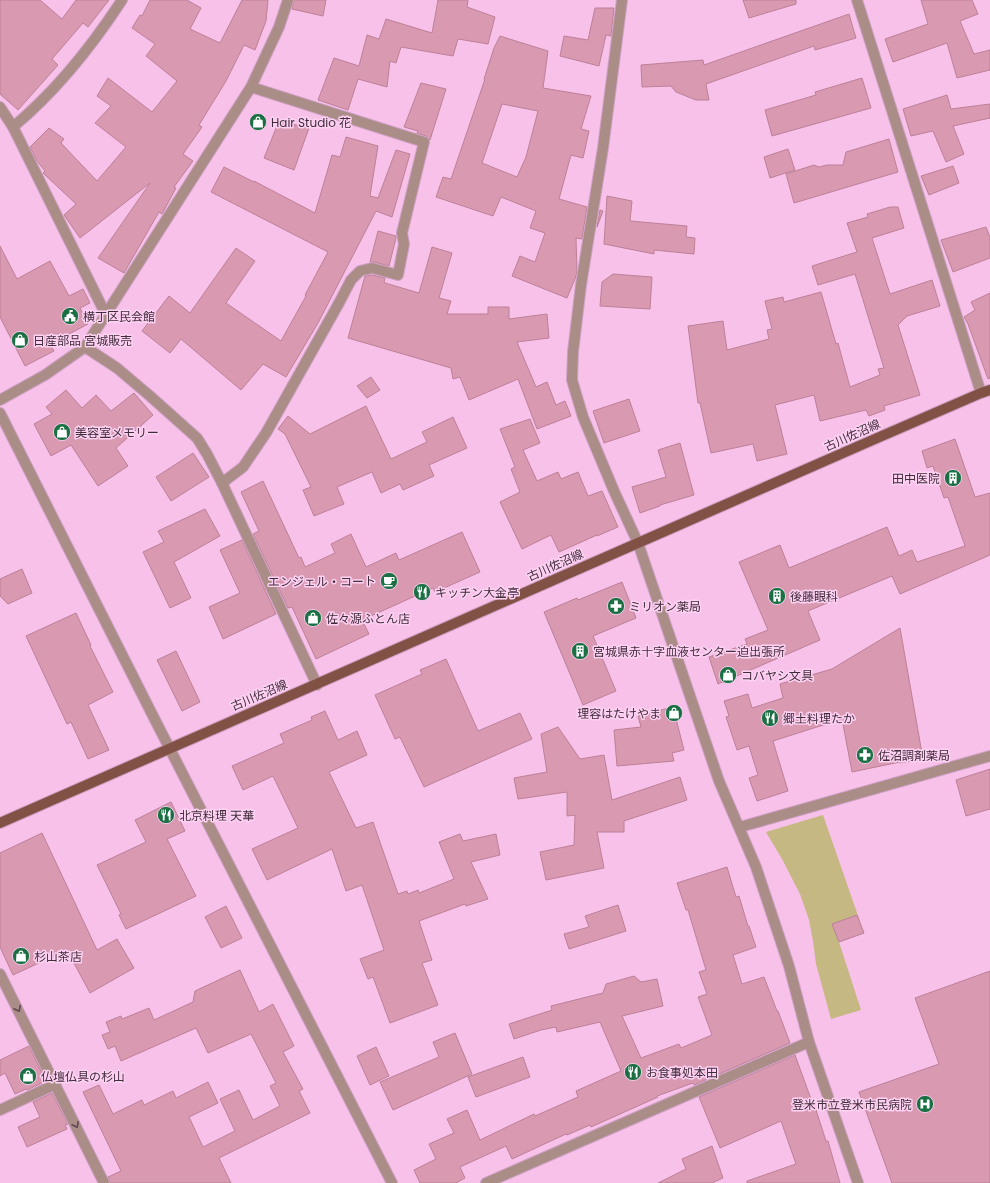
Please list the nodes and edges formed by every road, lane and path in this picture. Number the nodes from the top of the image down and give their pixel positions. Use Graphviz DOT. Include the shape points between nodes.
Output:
graph roads {
  1 [pos="122,0"];
  2 [pos="288,0"];
  3 [pos="622,0"];
  4 [pos="857,0"];
  5 [pos="251,87"];
  6 [pos="0,107"];
  7 [pos="13,127"];
  8 [pos="105,313"];
  9 [pos="85,347"];
  10 [pos="986,392"];
  11 [pos="0,400"];
  12 [pos="0,413"];
  13 [pos="222,483"];
  14 [pos="638,544"];
  15 [pos="317,684"];
  16 [pos="170,748"];
  17 [pos="990,756"];
  18 [pos="0,823"];
  19 [pos="740,827"];
  20 [pos="0,974"];
  21 [pos="810,1042"];
  22 [pos="56,1084"];
  23 [pos="0,1110"];
  24 [pos="104,1183"];
  25 [pos="392,1183"];
  26 [pos="486,1183"];
  27 [pos="858,1183"];
  1 -- 7 [label="street" via="72,68 42,101"];
  2 -- 5 [label="street" via="280,27"];
  3 -- 14 [label="street" via="604,148 581,285 572,380 582,417"];
  4 -- 10 [label="street"];
  5 -- 8 [label="street"];
  5 -- 13 [label="street" via="424,142 402,233 404,244 398,275 372,268 360,271 351,280 266,433 243,467"];
  6 -- 7 [label="street"];
  7 -- 8 [label="street"];
  8 -- 9 [label="street"];
  9 -- 11 [label="street" via="45,375"];
  9 -- 13 [label="street" via="117,368 197,438"];
  10 -- 14 [label="main road, 古川佐沼線"];
  12 -- 16 [label="street"];
  13 -- 15 [label="street"];
  14 -- 15 [label="main road, 古川佐沼線"];
  14 -- 19 [label="street" via="719,781"];
  15 -- 16 [label="main road, 古川佐沼線"];
  16 -- 18 [label="main road, 古川佐沼線"];
  16 -- 25 [label="street"];
  17 -- 19 [label="street"];
  19 -- 21 [label="street" via="756,866 789,966"];
  20 -- 22 [label="street, one-way"];
  21 -- 26 [label="street"];
  21 -- 27 [label="street"];
  22 -- 23 [label="street"];
  22 -- 24 [label="street, one-way"];
}
